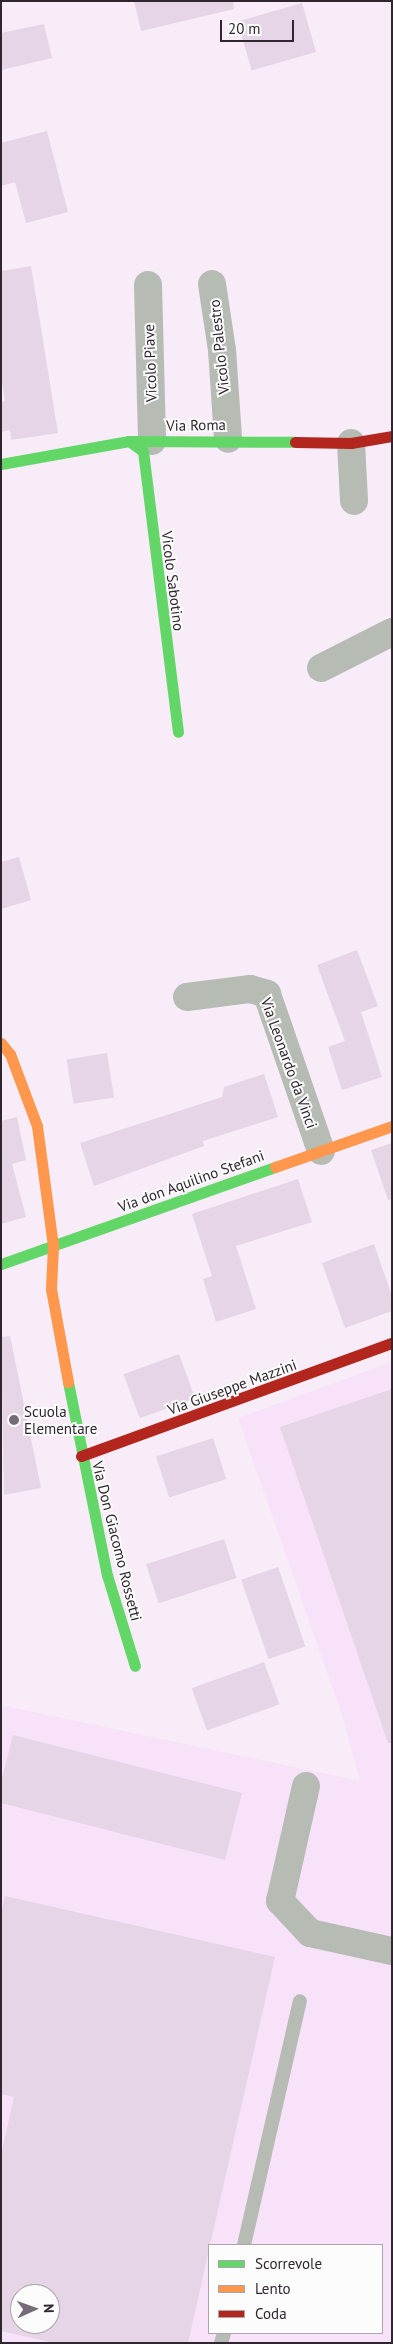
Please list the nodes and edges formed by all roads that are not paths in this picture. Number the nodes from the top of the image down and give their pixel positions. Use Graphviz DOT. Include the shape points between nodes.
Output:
graph roads {
  1 [pos="212,284"];
  2 [pos="148,285"];
  3 [pos="392,436"];
  4 [pos="228,439"];
  5 [pos="140,441"];
  6 [pos="351,443"];
  7 [pos="1,464"];
  8 [pos="354,501"];
  9 [pos="392,632"];
  10 [pos="320,668"];
  11 [pos="178,732"];
  12 [pos="187,997"];
  13 [pos="1,1043"];
  14 [pos="392,1126"];
  15 [pos="321,1151"];
  16 [pos="53,1246"];
  17 [pos="1,1264"];
  18 [pos="392,1343"];
  19 [pos="81,1456"];
  20 [pos="134,1666"];
  21 [pos="306,1786"];
  22 [pos="392,1951"];
  23 [pos="300,2001"];
  24 [pos="244,2244"];
  1 -- 4 [label="street, Vicolo Palestro" via="222,350"];
  2 -- 5 [label="street, Vicolo Piave"];
  3 -- 6 [label="street, Via Roma"];
  4 -- 5 [label="street, Via Roma"];
  4 -- 6 [label="street, Via Roma"];
  5 -- 7 [label="street, Via Roma"];
  5 -- 11 [label="street, Vicolo Sabotino"];
  6 -- 8 [label="street"];
  9 -- 10 [label="street"];
  12 -- 15 [label="street, Via Leonardo da Vinci" via="250,989 267,994"];
  13 -- 16 [label="street, Via Don Giacomo Rossetti" via="10,1054 37,1126"];
  14 -- 15 [label="street, Via don Aquilino Stefani"];
  15 -- 16 [label="street, Via don Aquilino Stefani"];
  16 -- 17 [label="street, Via don Aquilino Stefani"];
  16 -- 19 [label="street, Via Don Giacomo Rossetti" via="51,1289"];
  18 -- 19 [label="street, Via Giuseppe Mazzini"];
  19 -- 20 [label="street, Via Don Giacomo Rossetti" via="107,1575"];
  21 -- 22 [label="street" via="280,1901 310,1933"];
  23 -- 24 [label="lane"];
}
